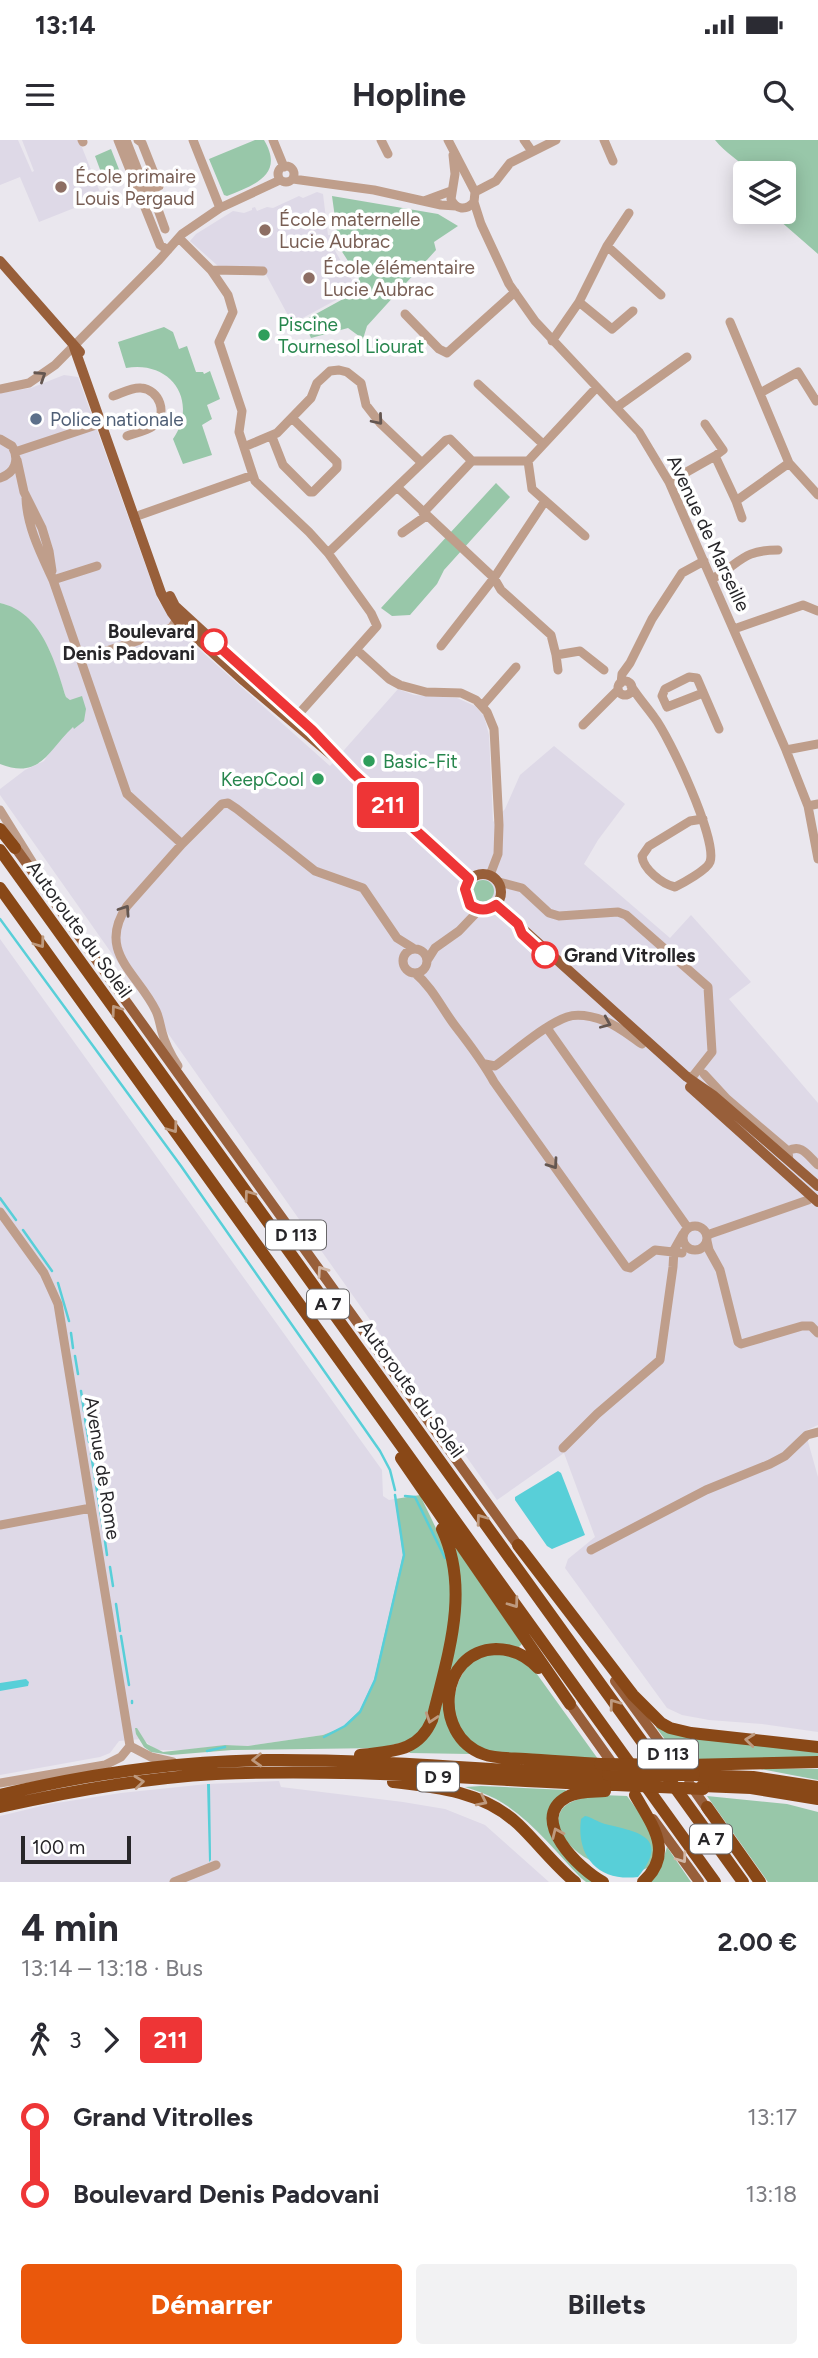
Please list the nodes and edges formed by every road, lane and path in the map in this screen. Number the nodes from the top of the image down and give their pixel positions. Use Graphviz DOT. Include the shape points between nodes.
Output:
graph roads {
  1 [pos="118,140"];
  2 [pos="126,140"];
  3 [pos="138,140"];
  4 [pos="193,140"];
  5 [pos="273,140"];
  6 [pos="381,140"];
  7 [pos="448,140"];
  8 [pos="524,140"];
  9 [pos="556,140"];
  10 [pos="604,140"];
  11 [pos="453,150"];
  12 [pos="531,150"];
  13 [pos="388,154"];
  14 [pos="613,161"];
  15 [pos="284,167"];
  16 [pos="293,179"];
  17 [pos="280,180"];
  18 [pos="143,186"];
  19 [pos="453,189"];
  20 [pos="474,194"];
  21 [pos="422,201"];
  22 [pos="220,208"];
  23 [pos="461,208"];
  24 [pos="158,209"];
  25 [pos="148,213"];
  26 [pos="629,213"];
  27 [pos="481,224"];
  28 [pos="164,229"];
  29 [pos="179,238"];
  30 [pos="607,246"];
  31 [pos="168,250"];
  32 [pos="0,261"];
  33 [pos="211,270"];
  34 [pos="262,271"];
  35 [pos="515,292"];
  36 [pos="661,295"];
  37 [pos="579,302"];
  38 [pos="633,311"];
  39 [pos="405,314"];
  40 [pos="730,322"];
  41 [pos="552,341"];
  42 [pos="74,347"];
  43 [pos="687,357"];
  44 [pos="793,360"];
  45 [pos="798,372"];
  46 [pos="478,384"];
  47 [pos="597,387"];
  48 [pos="0,389"];
  49 [pos="760,393"];
  50 [pos="113,396"];
  51 [pos="818,401"];
  52 [pos="617,407"];
  53 [pos="292,418"];
  54 [pos="102,423"];
  55 [pos="705,424"];
  56 [pos="127,436"];
  57 [pos="272,437"];
  58 [pos="0,439"];
  59 [pos="543,444"];
  60 [pos="244,447"];
  61 [pos="16,456"];
  62 [pos="715,456"];
  63 [pos="472,461"];
  64 [pos="528,461"];
  65 [pos="421,462"];
  66 [pos="789,463"];
  67 [pos="253,475"];
  68 [pos="2,478"];
  69 [pos="669,482"];
  70 [pos="397,487"];
  71 [pos="25,495"];
  72 [pos="818,495"];
  73 [pos="545,501"];
  74 [pos="736,501"];
  75 [pos="140,515"];
  76 [pos="425,515"];
  77 [pos="742,518"];
  78 [pos="402,533"];
  79 [pos="585,536"];
  80 [pos="778,550"];
  81 [pos="328,553"];
  82 [pos="704,561"];
  83 [pos="97,566"];
  84 [pos="494,578"];
  85 [pos="712,579"];
  86 [pos="53,580"];
  87 [pos="818,611"];
  88 [pos="179,615"];
  89 [pos="734,629"];
  90 [pos="159,634"];
  91 [pos="140,640"];
  92 [pos="441,646"];
  93 [pos="356,650"];
  94 [pos="79,653"];
  95 [pos="556,655"];
  96 [pos="516,667"];
  97 [pos="558,670"];
  98 [pos="604,670"];
  99 [pos="625,688"];
  100 [pos="704,693"];
  101 [pos="482,706"];
  102 [pos="667,707"];
  103 [pos="296,717"];
  104 [pos="654,717"];
  105 [pos="583,725"];
  106 [pos="719,730"];
  107 [pos="818,744"];
  108 [pos="786,750"];
  109 [pos="354,774"];
  110 [pos="818,804"];
  111 [pos="808,806"];
  112 [pos="0,810"];
  113 [pos="703,819"];
  114 [pos="0,827"];
  115 [pos="182,844"];
  116 [pos="15,848"];
  117 [pos="0,850"];
  118 [pos="818,859"];
  119 [pos="469,879"];
  120 [pos="500,883"];
  121 [pos="0,888"];
  122 [pos="496,905"];
  123 [pos="475,907"];
  124 [pos="71,925"];
  125 [pos="397,938"];
  126 [pos="416,948"];
  127 [pos="435,948"];
  128 [pos="426,964"];
  129 [pos="404,967"];
  130 [pos="415,973"];
  131 [pos="425,982"];
  132 [pos="566,1017"];
  133 [pos="547,1028"];
  134 [pos="642,1044"];
  135 [pos="559,1045"];
  136 [pos="485,1064"];
  137 [pos="704,1069"];
  138 [pos="687,1077"];
  139 [pos="707,1096"];
  140 [pos="227,1141"];
  141 [pos="786,1156"];
  142 [pos="818,1165"];
  143 [pos="818,1186"];
  144 [pos="815,1198"];
  145 [pos="0,1212"];
  146 [pos="686,1231"];
  147 [pos="707,1238"];
  148 [pos="694,1250"];
  149 [pos="678,1253"];
  150 [pos="713,1258"];
  151 [pos="818,1333"];
  152 [pos="332,1348"];
  153 [pos="818,1432"];
  154 [pos="563,1448"];
  155 [pos="421,1488"];
  156 [pos="91,1508"];
  157 [pos="0,1525"];
  158 [pos="518,1545"];
  159 [pos="591,1550"];
  160 [pos="570,1704"];
  161 [pos="130,1746"];
  162 [pos="818,1747"];
  163 [pos="325,1761"];
  164 [pos="818,1764"];
  165 [pos="190,1765"];
  166 [pos="690,1770"];
  167 [pos="260,1773"];
  168 [pos="611,1778"];
  169 [pos="0,1783"];
  170 [pos="703,1787"];
  171 [pos="818,1787"];
  172 [pos="0,1795"];
  173 [pos="635,1795"];
  174 [pos="818,1799"];
  175 [pos="0,1807"];
  176 [pos="706,1807"];
  177 [pos="818,1807"];
  178 [pos="216,1865"];
  179 [pos="174,1882"];
  180 [pos="575,1882"];
  181 [pos="603,1882"];
  182 [pos="643,1882"];
  183 [pos="699,1882"];
  184 [pos="715,1882"];
  185 [pos="743,1882"];
  186 [pos="758,1882"];
  1 -- 18 [label="street"];
  2 -- 18 [label="street"];
  3 -- 18 [label="street" via="159,186"];
  4 -- 22 [label="street"];
  5 -- 15 [label="street"];
  6 -- 13 [label="street"];
  7 -- 11 [label="street, Avenue de Marseille"];
  8 -- 12 [label="street"];
  9 -- 12 [label="street"];
  10 -- 14 [label="street"];
  11 -- 19 [label="street"];
  11 -- 20 [label="street, Avenue de Marseille"];
  12 -- 20 [label="street"];
  15 -- 16 [label="street" via="293,170"];
  15 -- 17 [label="street" via="278,171"];
  16 -- 17 [label="street"];
  16 -- 21 [label="street"];
  17 -- 22 [label="street"];
  18 -- 24 [label="street"];
  18 -- 25 [label="street"];
  19 -- 20 [label="street" via="461,183"];
  19 -- 21 [label="street"];
  19 -- 23 [label="street" via="451,200"];
  20 -- 23 [label="street"];
  20 -- 27 [label="street, Avenue de Marseille"];
  21 -- 23 [label="street"];
  22 -- 29 [label="street"];
  23 -- 27 [label="street, Avenue de Marseille"];
  24 -- 25 [label="street"];
  24 -- 28 [label="street"];
  25 -- 28 [label="street"];
  26 -- 30 [label="street"];
  27 -- 35 [label="street, Avenue de Marseille"];
  28 -- 31 [label="street" via="160,245"];
  29 -- 31 [label="street"];
  29 -- 33 [label="street"];
  30 -- 36 [label="street"];
  30 -- 37 [label="street"];
  31 -- 42 [label="street"];
  32 -- 42 [label="main road"];
  33 -- 34 [label="street"];
  33 -- 60 [label="street" via="233,312 219,342 242,411 239,427"];
  35 -- 39 [label="street" via="447,353"];
  35 -- 41 [label="street, Avenue de Marseille"];
  37 -- 38 [label="street" via="612,329"];
  37 -- 41 [label="street"];
  40 -- 49 [label="street"];
  41 -- 47 [label="street, Avenue de Marseille"];
  48 -- 42 [label="street, one-way" via="30,383"];
  42 -- 54 [label="main road"];
  42 -- 75 [label="main road" via="84,355"];
  43 -- 52 [label="street"];
  44 -- 45 [label="street"];
  45 -- 49 [label="street"];
  45 -- 51 [label="street"];
  46 -- 59 [label="street"];
  47 -- 52 [label="street, Avenue de Marseille"];
  47 -- 59 [label="street"];
  49 -- 66 [label="street"];
  50 -- 56 [label="street" via="144,388 160,403 155,425"];
  52 -- 69 [label="street, Avenue de Marseille" via="639,432"];
  53 -- 57 [label="street"];
  53 -- 57 [label="street" via="337,463 313,492 283,465"];
  53 -- 65 [label="street, one-way" via="330,372 347,372 361,383 366,405 380,424"];
  54 -- 61 [label="street"];
  54 -- 88 [label="main road" via="161,593 172,613"];
  55 -- 62 [label="street" via="723,450"];
  57 -- 60 [label="street"];
  58 -- 61 [label="street"];
  59 -- 64 [label="street"];
  60 -- 67 [label="street"];
  61 -- 68 [label="street" via="13,471"];
  61 -- 71 [label="street"];
  62 -- 69 [label="street"];
  62 -- 74 [label="street"];
  63 -- 64 [label="street"];
  63 -- 65 [label="street" via="450,439"];
  63 -- 76 [label="street"];
  64 -- 73 [label="street" via="532,489"];
  65 -- 70 [label="street"];
  66 -- 72 [label="street"];
  66 -- 74 [label="street"];
  67 -- 75 [label="street"];
  67 -- 81 [label="street"];
  68 -- 71 [label="street" via="17,482"];
  69 -- 82 [label="street, Avenue de Marseille"];
  70 -- 76 [label="street"];
  70 -- 81 [label="street"];
  71 -- 86 [label="street" via="42,528"];
  73 -- 79 [label="street"];
  73 -- 84 [label="street"];
  74 -- 77 [label="street"];
  75 -- 88 [label="main road"];
  76 -- 78 [label="street"];
  76 -- 84 [label="street"];
  80 -- 85 [label="street" via="748,554"];
  81 -- 93 [label="street" via="377,626"];
  82 -- 85 [label="street, Avenue de Marseille"];
  82 -- 99 [label="street" via="682,573 652,620 622,674"];
  83 -- 86 [label="street"];
  84 -- 92 [label="street"];
  84 -- 95 [label="street" via="501,590 551,635"];
  85 -- 89 [label="street, Avenue de Marseille"];
  86 -- 94 [label="street"];
  87 -- 89 [label="street" via="803,606"];
  88 -- 90 [label="street" via="172,627"];
  88 -- 103 [label="main road"];
  88 -- 109 [label="main road" via="244,681"];
  89 -- 108 [label="street, Avenue de Marseille"];
  91 -- 94 [label="street" via="91,656"];
  93 -- 101 [label="street" via="400,685 426,692 461,693"];
  93 -- 103 [label="street"];
  94 -- 115 [label="street" via="127,794"];
  95 -- 97 [label="street"];
  95 -- 98 [label="street" via="580,651"];
  96 -- 101 [label="street"];
  99 -- 104 [label="street"];
  99 -- 105 [label="street"];
  100 -- 102 [label="street"];
  100 -- 102 [label="street" via="697,678 689,677 662,692"];
  100 -- 106 [label="street"];
  101 -- 120 [label="street" via="494,736"];
  102 -- 104 [label="street"];
  103 -- 109 [label="main road"];
  104 -- 113 [label="street"];
  107 -- 108 [label="street"];
  108 -- 111 [label="street, Avenue de Marseille"];
  109 -- 119 [label="main road"];
  110 -- 111 [label="street"];
  111 -- 118 [label="street, Avenue de Marseille"];
  112 -- 124 [label="street"];
  113 -- 113 [label="street" via="690,821 649,846 642,856 644,866 675,887 708,867 711,854"];
  114 -- 116 [label="highway"];
  115 -- 125 [label="street" via="216,807 228,803 322,874 367,891"];
  140 -- 115 [label="street, one-way" via="169,1052 156,1012 118,955 116,942 120,916"];
  116 -- 124 [label="main road, D 113"];
  185 -- 117 [label="highway, Autoroute du Soleil / A 7, one-way"];
  119 -- 120 [label="main road" via="479,874"];
  119 -- 123 [label="main road" via="465,889"];
  120 -- 122 [label="main road"];
  120 -- 137 [label="street" via="522,888 549,913 559,916 626,915 704,984 709,990 712,1050"];
  121 -- 152 [label="highway, A 7, one-way"];
  122 -- 123 [label="main road"];
  122 -- 138 [label="main road"];
  123 -- 127 [label="street" via="459,931"];
  124 -- 140 [label="main road, D 113"];
  125 -- 126 [label="street"];
  125 -- 129 [label="street"];
  126 -- 127 [label="street"];
  126 -- 128 [label="street" via="426,955"];
  126 -- 129 [label="street" via="404,957"];
  127 -- 128 [label="street"];
  128 -- 130 [label="street"];
  128 -- 131 [label="street"];
  129 -- 130 [label="street"];
  130 -- 131 [label="street"];
  131 -- 136 [label="street"];
  132 -- 133 [label="street"];
  132 -- 134 [label="street, one-way" via="607,1021"];
  132 -- 135 [label="street" via="557,1034"];
  133 -- 135 [label="street"];
  133 -- 136 [label="street" via="495,1066"];
  134 -- 139 [label="main road"];
  135 -- 146 [label="street"];
  136 -- 149 [label="street, one-way" via="626,1267 655,1250"];
  137 -- 138 [label="street"];
  137 -- 139 [label="street"];
  137 -- 141 [label="street" via="727,1099"];
  138 -- 139 [label="main road"];
  139 -- 141 [label="main road"];
  139 -- 144 [label="main road" via="765,1156"];
  158 -- 140 [label="main road, D 113, one-way"];
  141 -- 142 [label="street" via="797,1147"];
  141 -- 143 [label="main road"];
  141 -- 144 [label="main road"];
  144 -- 147 [label="street"];
  145 -- 156 [label="street, Avenue de Rome" via="44,1273 58,1304"];
  146 -- 147 [label="street" via="698,1226"];
  146 -- 148 [label="street" via="685,1245"];
  146 -- 149 [label="street"];
  147 -- 148 [label="street" via="704,1247"];
  147 -- 150 [label="street"];
  148 -- 149 [label="street"];
  148 -- 150 [label="street"];
  149 -- 154 [label="street" via="660,1360"];
  150 -- 151 [label="street" via="741,1344 802,1326 811,1326"];
  152 -- 155 [label="highway, D 113"];
  152 -- 184 [label="highway, A 7, one-way"];
  153 -- 159 [label="street" via="807,1435 770,1464 706,1490"];
  155 -- 160 [label="highway, D 113"];
  155 -- 163 [label="highway, D 9, one-way" via="451,1551 457,1585 454,1622 432,1720 410,1746"];
  156 -- 157 [label="street"];
  156 -- 161 [label="street, Avenue de Rome"];
  162 -- 158 [label="highway, one-way" via="691,1733 661,1723 633,1695"];
  158 -- 176 [label="main road, D 113"];
  160 -- 168 [label="highway" via="526,1657 499,1649 479,1653 462,1664 449,1695 457,1734 483,1754"];
  160 -- 173 [label="main road, D 113"];
  161 -- 165 [label="street" via="151,1757"];
  161 -- 169 [label="street" via="105,1765"];
  163 -- 165 [label="highway, D 9, one-way"];
  163 -- 168 [label="highway, D 9"];
  164 -- 166 [label="highway, D 9"];
  165 -- 172 [label="highway, D 9" via="82,1778"];
  166 -- 168 [label="highway, D 9, bridge"];
  166 -- 171 [label="highway, D 9"];
  167 -- 168 [label="highway, D 9"];
  175 -- 167 [label="highway, D 9, one-way" via="90,1788"];
  167 -- 180 [label="highway, one-way" via="428,1786 472,1796 515,1822"];
  168 -- 170 [label="highway, D 9, bridge" via="656,1786"];
  181 -- 168 [label="highway, D 9, one-way" via="559,1841 553,1830 553,1812 569,1796"];
  170 -- 174 [label="highway, D 9" via="751,1788"];
  170 -- 177 [label="highway"];
  173 -- 182 [label="highway" via="655,1831 659,1849 654,1870"];
  173 -- 183 [label="main road, D 113, one-way"];
  176 -- 186 [label="highway"];
  178 -- 179 [label="street"];
}
